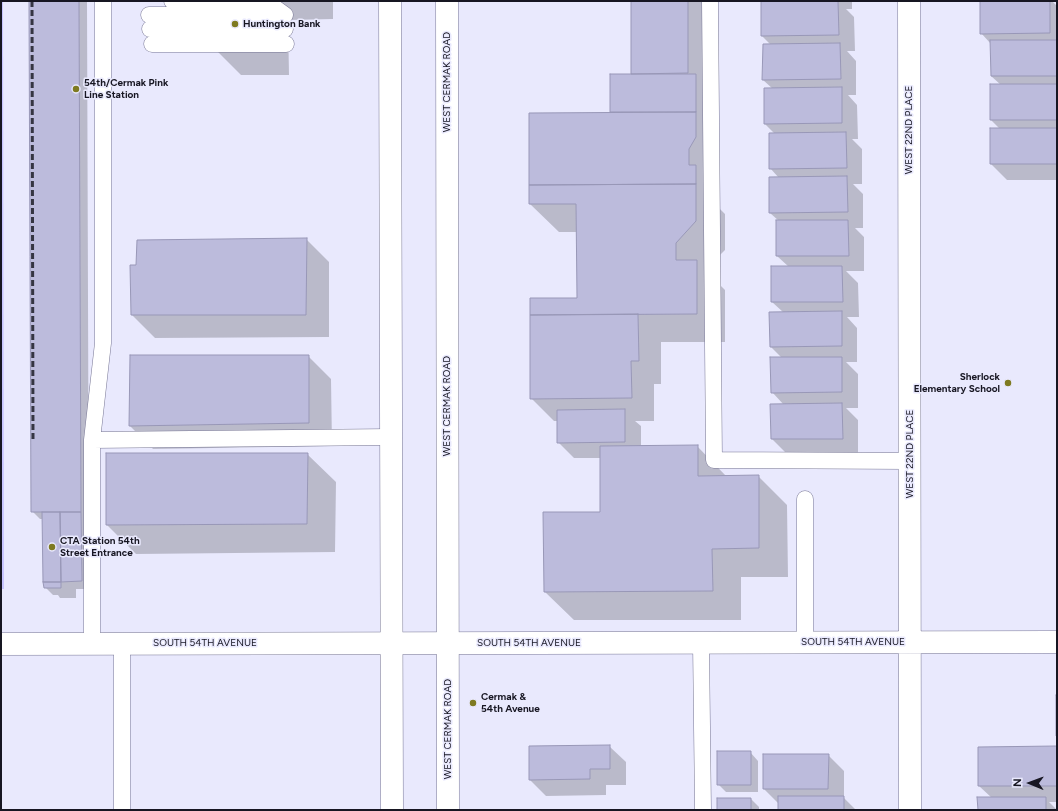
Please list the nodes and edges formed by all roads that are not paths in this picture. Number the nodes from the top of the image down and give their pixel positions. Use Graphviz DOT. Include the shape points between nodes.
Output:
graph roads {
  1 [pos="103,1"];
  2 [pos="172,1"];
  3 [pos="390,1"];
  4 [pos="447,1"];
  5 [pos="710,1"];
  6 [pos="909,1"];
  7 [pos="285,29"];
  8 [pos="391,437"];
  9 [pos="92,440"];
  10 [pos="910,461"];
  11 [pos="805,499"];
  12 [pos="805,642"];
  13 [pos="910,642"];
  14 [pos="1057,642"];
  15 [pos="392,643"];
  16 [pos="701,643"];
  17 [pos="1,644"];
  18 [pos="92,644"];
  19 [pos="122,644"];
  20 [pos="448,644"];
  21 [pos="122,810"];
  22 [pos="392,810"];
  23 [pos="448,810"];
  24 [pos="703,810"];
  25 [pos="910,810"];
  1 -- 9 [label="lane" via="103,343"];
  2 -- 7 [label="lane" via="267,2"];
  3 -- 8 [label="street"];
  4 -- 20 [label="street, WEST CERMAK ROAD"];
  5 -- 10 [label="lane" via="714,460"];
  6 -- 10 [label="street, WEST 22ND PLACE"];
  7 -- 7 [label="lane" via="150,29"];
  8 -- 9 [label="lane"];
  8 -- 15 [label="street"];
  9 -- 18 [label="lane"];
  10 -- 13 [label="street, WEST 22ND PLACE"];
  11 -- 12 [label="lane"];
  12 -- 13 [label="street, SOUTH 54TH AVENUE"];
  12 -- 16 [label="street, SOUTH 54TH AVENUE"];
  13 -- 14 [label="street, SOUTH 54TH AVENUE"];
  13 -- 25 [label="street, WEST 22ND PLACE"];
  15 -- 19 [label="street, SOUTH 54TH AVENUE"];
  15 -- 20 [label="street, SOUTH 54TH AVENUE"];
  15 -- 22 [label="street"];
  16 -- 20 [label="street, SOUTH 54TH AVENUE"];
  16 -- 24 [label="lane"];
  17 -- 18 [label="street, SOUTH 54TH AVENUE"];
  18 -- 19 [label="street, SOUTH 54TH AVENUE"];
  19 -- 21 [label="lane"];
  20 -- 23 [label="street, WEST CERMAK ROAD"];
}
